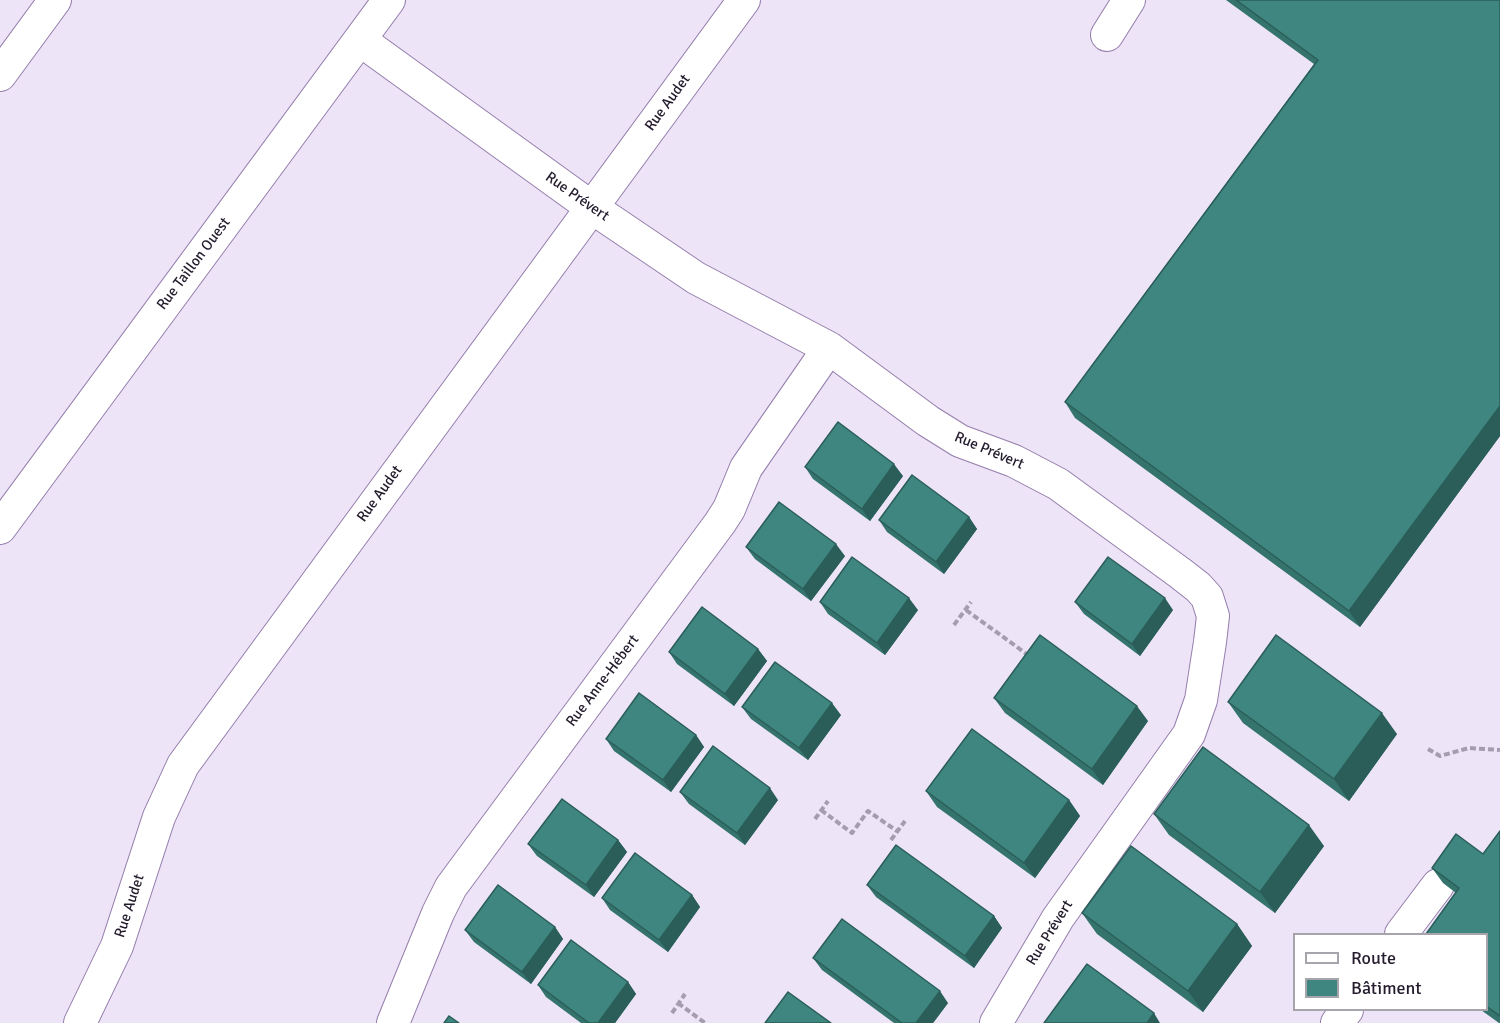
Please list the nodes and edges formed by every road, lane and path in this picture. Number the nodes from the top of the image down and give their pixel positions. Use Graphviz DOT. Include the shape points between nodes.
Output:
graph roads {
  1 [pos="55,0"];
  2 [pos="389,0"];
  3 [pos="744,0"];
  4 [pos="1129,0"];
  5 [pos="1107,35"];
  6 [pos="360,40"];
  7 [pos="0,75"];
  8 [pos="591,207"];
  9 [pos="829,348"];
  10 [pos="0,528"];
  11 [pos="971,602"];
  12 [pos="966,610"];
  13 [pos="954,625"];
  14 [pos="1029,656"];
  15 [pos="1428,749"];
  16 [pos="1500,750"];
  17 [pos="828,801"];
  18 [pos="821,810"];
  19 [pos="814,819"];
  20 [pos="905,821"];
  21 [pos="897,831"];
  22 [pos="891,840"];
  23 [pos="1438,885"];
  24 [pos="1402,933"];
  25 [pos="685,994"];
  26 [pos="678,1003"];
  27 [pos="1346,1011"];
  28 [pos="672,1013"];
  29 [pos="80,1023"];
  30 [pos="393,1023"];
  31 [pos="705,1023"];
  32 [pos="996,1023"];
  33 [pos="1337,1023"];
  1 -- 7 [label="street"];
  2 -- 6 [label="street, Rue Taillon Ouest"];
  3 -- 8 [label="street, Rue Audet"];
  4 -- 5 [label="street"];
  6 -- 8 [label="street, Rue Prévert"];
  6 -- 10 [label="street, Rue Taillon Ouest"];
  8 -- 9 [label="street, Rue Prévert" via="710,287"];
  8 -- 29 [label="street, Rue Audet" via="183,765 159,817 117,946"];
  9 -- 30 [label="street, Rue Anne-Hébert" via="746,468 720,524 451,887"];
  9 -- 32 [label="street, Rue Prévert" via="944,432 1035,470 1058,484 1198,587 1212,609 1201,700 1189,734 1058,918"];
  11 -- 12 [label="path"];
  12 -- 13 [label="path"];
  12 -- 14 [label="path"];
  15 -- 16 [label="path" via="1440,756 1478,747"];
  17 -- 18 [label="path"];
  18 -- 19 [label="path"];
  18 -- 21 [label="path" via="852,833 868,811"];
  20 -- 21 [label="path"];
  21 -- 22 [label="path"];
  23 -- 24 [label="street"];
  25 -- 26 [label="path"];
  26 -- 28 [label="path"];
  26 -- 31 [label="path"];
  27 -- 33 [label="street"];
}
